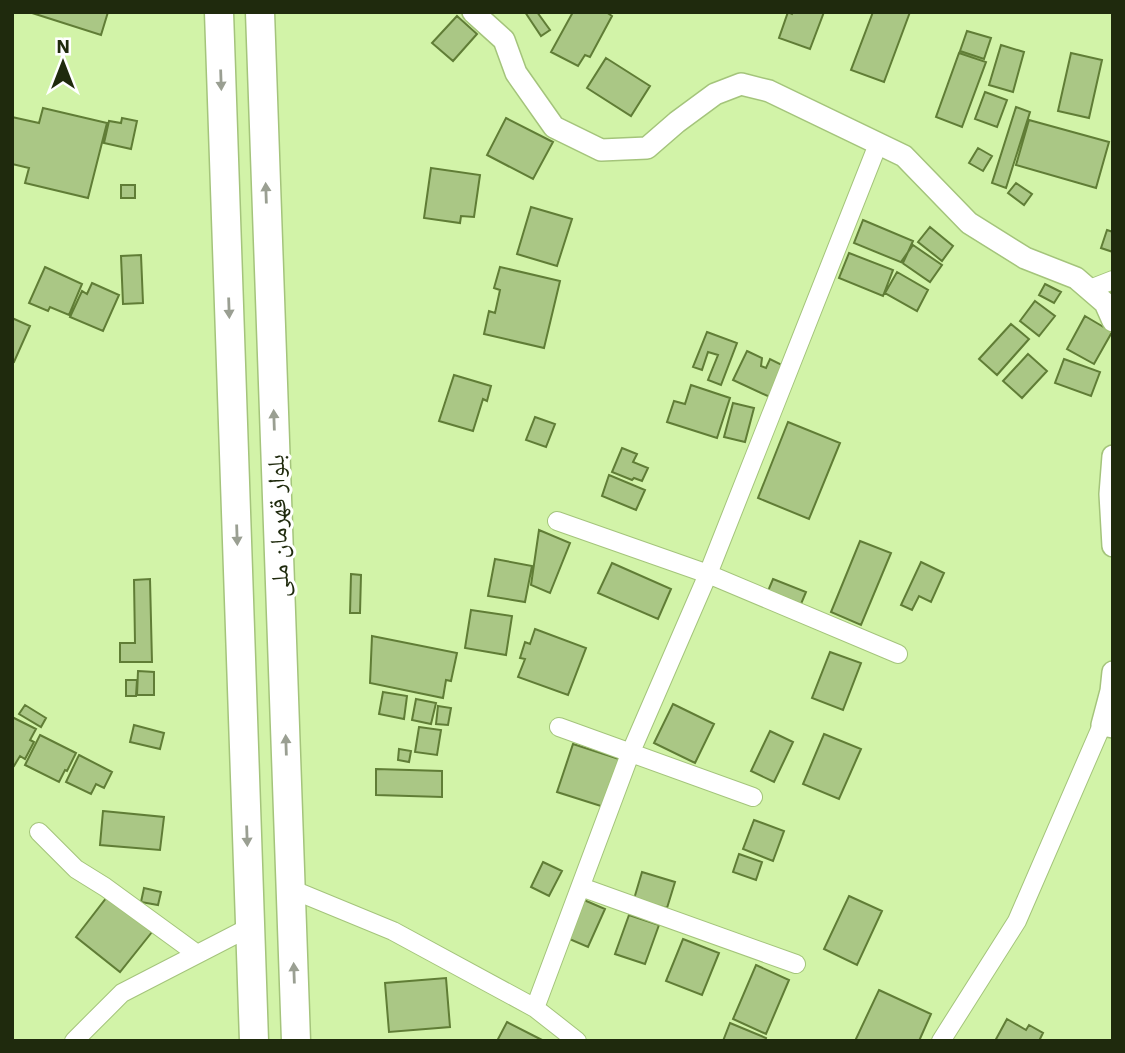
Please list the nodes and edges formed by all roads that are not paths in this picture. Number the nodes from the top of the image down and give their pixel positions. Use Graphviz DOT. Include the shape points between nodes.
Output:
graph roads {
  1 [pos="219,12"];
  2 [pos="260,12"];
  3 [pos="473,12"];
  4 [pos="878,144"];
  5 [pos="1113,280"];
  6 [pos="1090,289"];
  7 [pos="1113,321"];
  8 [pos="1113,456"];
  9 [pos="557,521"];
  10 [pos="1113,545"];
  11 [pos="708,574"];
  12 [pos="898,654"];
  13 [pos="1113,673"];
  14 [pos="1108,726"];
  15 [pos="559,727"];
  16 [pos="630,754"];
  17 [pos="753,797"];
  18 [pos="39,832"];
  19 [pos="580,887"];
  20 [pos="291,889"];
  21 [pos="250,927"];
  22 [pos="197,954"];
  23 [pos="796,964"];
  24 [pos="535,1008"];
  25 [pos="74,1041"];
  26 [pos="254,1041"];
  27 [pos="296,1041"];
  28 [pos="577,1041"];
  29 [pos="941,1041"];
  1 -- 21 [label="highway, بلوار قهرمان ملی, one-way"];
  20 -- 2 [label="highway, بلوار قهرمان ملی, one-way"];
  3 -- 4 [label="street" via="504,40 516,73 554,127 601,150 647,148 715,94 741,84 769,91"];
  4 -- 6 [label="street" via="904,156 969,223 1025,258 1076,278"];
  4 -- 11 [label="street"];
  5 -- 6 [label="street"];
  6 -- 7 [label="street" via="1105,303"];
  8 -- 10 [label="street"];
  9 -- 11 [label="street"];
  11 -- 12 [label="street"];
  11 -- 16 [label="street"];
  13 -- 14 [label="street"];
  14 -- 29 [label="street" via="1017,922"];
  15 -- 16 [label="street"];
  16 -- 17 [label="street"];
  16 -- 19 [label="street"];
  18 -- 22 [label="street" via="76,869"];
  19 -- 23 [label="street"];
  19 -- 24 [label="street"];
  20 -- 24 [label="street" via="393,930"];
  27 -- 20 [label="highway, بلوار قهرمان ملی, one-way"];
  21 -- 22 [label="street"];
  21 -- 26 [label="highway, بلوار قهرمان ملی"];
  22 -- 25 [label="street" via="122,993"];
  24 -- 28 [label="street"];
}
